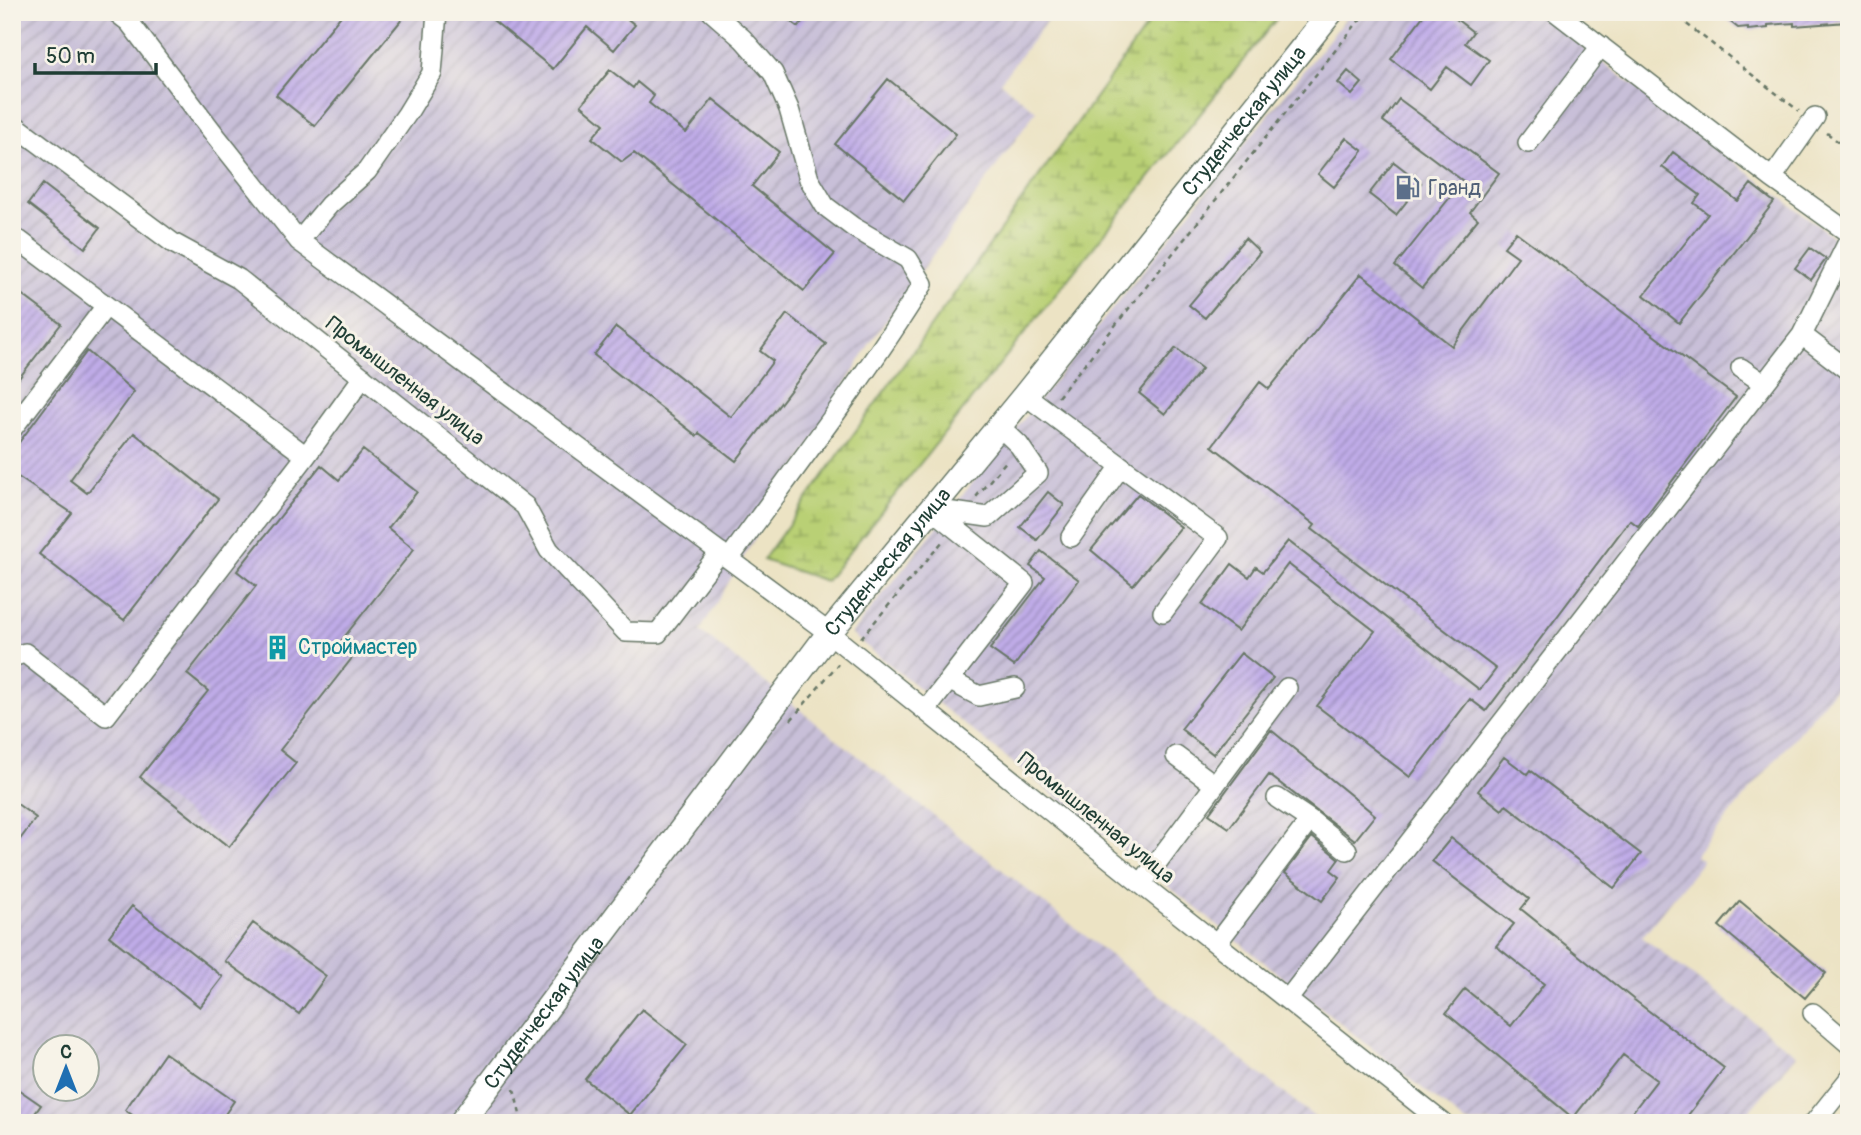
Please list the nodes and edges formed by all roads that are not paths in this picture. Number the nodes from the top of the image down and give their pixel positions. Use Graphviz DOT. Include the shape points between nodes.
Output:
graph roads {
  1 [pos="116,12"];
  2 [pos="437,12"];
  3 [pos="712,12"];
  4 [pos="1331,12"];
  5 [pos="1556,12"];
  6 [pos="1601,47"];
  7 [pos="1814,119"];
  8 [pos="12,123"];
  9 [pos="1528,143"];
  10 [pos="1772,178"];
  11 [pos="1849,233"];
  12 [pos="1849,240"];
  13 [pos="299,241"];
  14 [pos="12,253"];
  15 [pos="106,306"];
  16 [pos="1802,335"];
  17 [pos="1741,368"];
  18 [pos="1849,371"];
  19 [pos="363,377"];
  20 [pos="1763,383"];
  21 [pos="1025,395"];
  22 [pos="999,426"];
  23 [pos="12,429"];
  24 [pos="306,456"];
  25 [pos="1121,466"];
  26 [pos="931,509"];
  27 [pos="959,521"];
  28 [pos="1071,537"];
  29 [pos="725,555"];
  30 [pos="1163,612"];
  31 [pos="829,633"];
  32 [pos="12,657"];
  33 [pos="949,680"];
  34 [pos="1015,688"];
  35 [pos="1287,688"];
  36 [pos="926,710"];
  37 [pos="1176,756"];
  38 [pos="1215,785"];
  39 [pos="1277,798"];
  40 [pos="1310,820"];
  41 [pos="1347,850"];
  42 [pos="1141,884"];
  43 [pos="1217,943"];
  44 [pos="1288,999"];
  45 [pos="1813,1013"];
  46 [pos="1849,1044"];
  47 [pos="1849,1079"];
  48 [pos="461,1123"];
  49 [pos="1443,1123"];
  50 [pos="1814,1123"];
  1 -- 13 [label="street, Промышленная улица" via="129,22"];
  2 -- 13 [label="street" via="432,73 367,171 329,205"];
  3 -- 29 [label="street" via="773,73 789,109 809,179 825,206 908,259 923,284 853,388"];
  4 -- 21 [label="main road, Студенческая улица"];
  5 -- 6 [label="street"];
  6 -- 9 [label="street"];
  6 -- 10 [label="street"];
  7 -- 10 [label="street"];
  8 -- 19 [label="street, Промышленная улица" via="173,243 239,279"];
  10 -- 11 [label="street"];
  12 -- 16 [label="street"];
  13 -- 29 [label="street, Промышленная улица"];
  14 -- 15 [label="street" via="20,241"];
  15 -- 23 [label="street"];
  15 -- 24 [label="street"];
  16 -- 18 [label="street"];
  16 -- 20 [label="street"];
  17 -- 20 [label="street"];
  19 -- 24 [label="street"];
  19 -- 29 [label="street, Промышленная улица" via="525,506 549,550 625,632 657,633"];
  20 -- 44 [label="street"];
  21 -- 22 [label="main road, Студенческая улица"];
  21 -- 25 [label="street"];
  22 -- 26 [label="main road, Студенческая улица"];
  22 -- 27 [label="street" via="1038,473 988,517"];
  24 -- 32 [label="street" via="107,716 25,653"];
  25 -- 28 [label="street"];
  25 -- 30 [label="street" via="1218,538"];
  26 -- 27 [label="street"];
  26 -- 31 [label="main road, Студенческая улица"];
  27 -- 33 [label="street" via="1024,583"];
  29 -- 31 [label="street, Промышленная улица"];
  31 -- 36 [label="street, Промышленная улица"];
  31 -- 48 [label="main road, Студенческая улица"];
  33 -- 34 [label="street" via="979,696"];
  33 -- 36 [label="street"];
  35 -- 38 [label="street"];
  36 -- 42 [label="street, Промышленная улица"];
  37 -- 38 [label="street"];
  38 -- 42 [label="street"];
  39 -- 40 [label="street"];
  40 -- 41 [label="street"];
  40 -- 43 [label="street"];
  42 -- 43 [label="street, Промышленная улица"];
  43 -- 44 [label="street, Промышленная улица"];
  44 -- 49 [label="street, Промышленная улица"];
  45 -- 46 [label="street"];
  47 -- 50 [label="street"];
}
